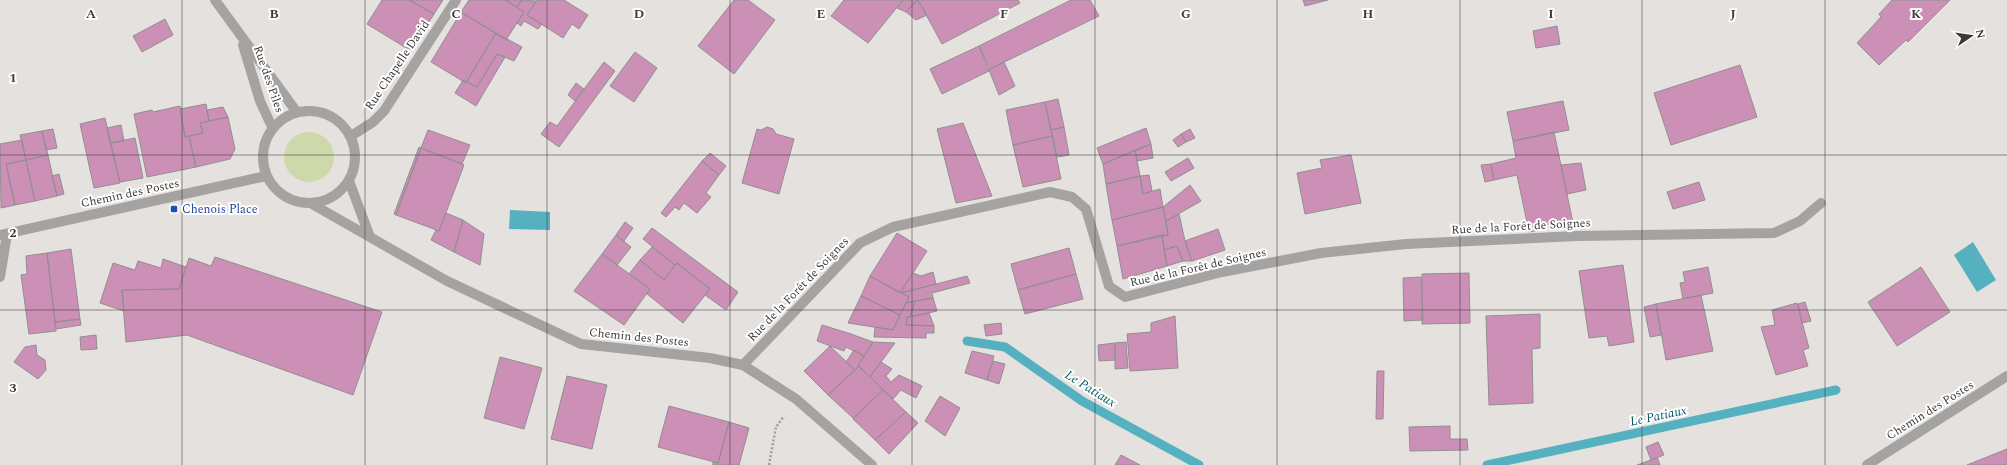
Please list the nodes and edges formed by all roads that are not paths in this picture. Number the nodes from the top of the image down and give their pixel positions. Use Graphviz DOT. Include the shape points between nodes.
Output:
graph roads {
  1 [pos="215,0"];
  2 [pos="456,0"];
  3 [pos="241,38"];
  4 [pos="296,111"];
  5 [pos="272,127"];
  6 [pos="351,136"];
  7 [pos="266,176"];
  8 [pos="349,181"];
  9 [pos="1820,202"];
  10 [pos="312,204"];
  11 [pos="3,234"];
  12 [pos="370,237"];
  13 [pos="0,277"];
  14 [pos="743,366"];
  15 [pos="2007,376"];
  16 [pos="872,465"];
  17 [pos="1867,465"];
  1 -- 3 [label="street, Rue des Piles"];
  2 -- 6 [label="street, Rue Chapelle David" via="384,111 373,122"];
  3 -- 4 [label="street, Rue des Piles"];
  3 -- 5 [label="street, Rue des Piles" via="260,101"];
  4 -- 5 [label="street" via="283,117"];
  4 -- 6 [label="street" via="313,110 328,114 341,123"];
  5 -- 7 [label="street" via="264,142 262,159"];
  6 -- 8 [label="street" via="356,159"];
  7 -- 10 [label="street" via="277,191 293,201"];
  7 -- 11 [label="street, Chemin des Postes"];
  8 -- 10 [label="street" via="333,197"];
  8 -- 12 [label="street"];
  9 -- 14 [label="street, Rue de la Forêt de Soignes" via="1800,221 1774,233 1577,236 1406,244 1314,255 1222,272 1125,297 1109,286 1086,209 1072,197 1050,192 893,227 860,243"];
  10 -- 12 [label="street, Chemin des Postes"];
  11 -- 13 [label="street"];
  12 -- 14 [label="street, Chemin des Postes" via="447,281 581,344 710,358"];
  14 -- 16 [label="street, Chemin des Postes" via="796,399"];
  15 -- 17 [label="street, Chemin des Postes"];
}
